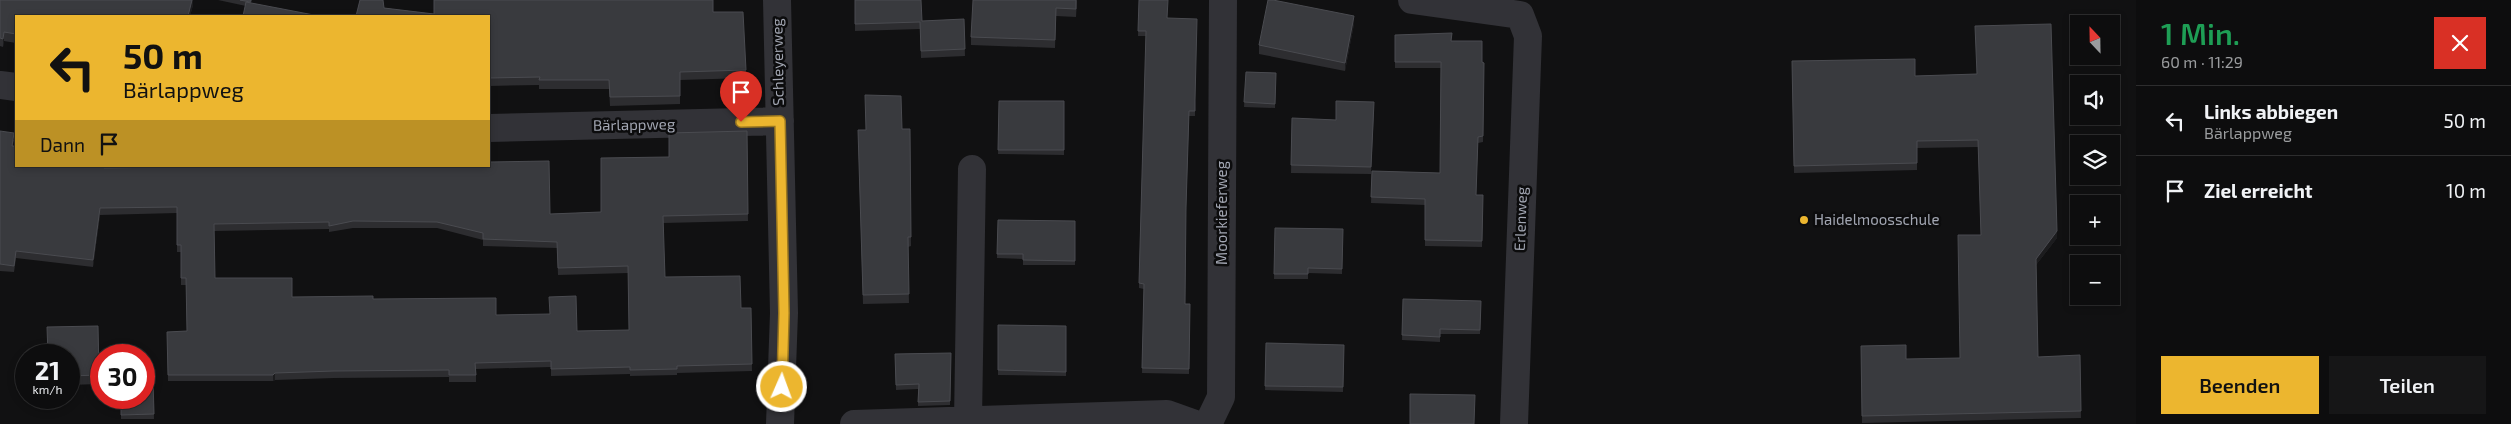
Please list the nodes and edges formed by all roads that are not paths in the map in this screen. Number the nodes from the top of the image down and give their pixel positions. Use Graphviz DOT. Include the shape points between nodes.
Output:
graph roads {
  1 [pos="777,0"];
  2 [pos="1223,0"];
  3 [pos="1412,0"];
  4 [pos="0,85"];
  5 [pos="15,87"];
  6 [pos="780,121"];
  7 [pos="490,128"];
  8 [pos="972,169"];
  9 [pos="968,420"];
  10 [pos="780,424"];
  11 [pos="854,424"];
  12 [pos="1195,424"];
  13 [pos="1208,424"];
  14 [pos="1514,424"];
  1 -- 6 [label="street, Schleyerweg"];
  2 -- 13 [label="street, Moorkieferweg" via="1221,397"];
  3 -- 14 [label="street, Erlenweg" via="1520,15 1528,36"];
  4 -- 5 [label="street"];
  6 -- 7 [label="street, Bärlappweg"];
  6 -- 10 [label="street, Schleyerweg" via="784,313"];
  8 -- 9 [label="street"];
  9 -- 11 [label="street"];
  9 -- 12 [label="street" via="1167,414"];
}
